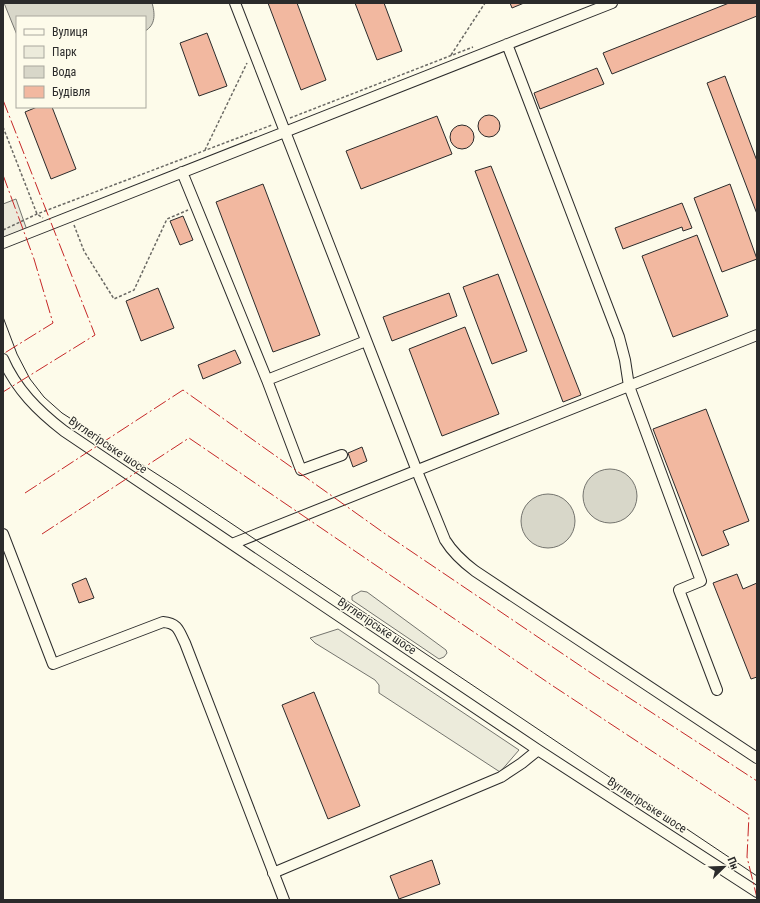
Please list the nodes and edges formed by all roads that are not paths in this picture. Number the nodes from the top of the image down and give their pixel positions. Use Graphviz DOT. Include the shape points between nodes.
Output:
graph roads {
  1 [pos="235,3"];
  2 [pos="612,3"];
  3 [pos="507,44"];
  4 [pos="285,132"];
  5 [pos="182,172"];
  6 [pos="3,242"];
  7 [pos="757,335"];
  8 [pos="366,341"];
  9 [pos="3,359"];
  10 [pos="267,380"];
  11 [pos="628,386"];
  12 [pos="342,455"];
  13 [pos="417,471"];
  14 [pos="3,534"];
  15 [pos="232,544"];
  16 [pos="717,690"];
  17 [pos="538,750"];
  18 [pos="757,758"];
  19 [pos="273,873"];
  20 [pos="757,892"];
  21 [pos="284,900"];
  1 -- 4 [label="street"];
  2 -- 3 [label="street"];
  3 -- 4 [label="street"];
  3 -- 11 [label="street" via="619,337"];
  4 -- 5 [label="street"];
  4 -- 8 [label="street"];
  5 -- 6 [label="street"];
  5 -- 10 [label="street"];
  7 -- 11 [label="street"];
  8 -- 10 [label="street"];
  8 -- 13 [label="street"];
  9 -- 15 [label="street, Вуглегірське шосе" via="18,386 50,420"];
  10 -- 12 [label="street" via="301,470"];
  11 -- 13 [label="street"];
  11 -- 16 [label="street" via="702,581 679,590"];
  13 -- 15 [label="street"];
  13 -- 18 [label="street" via="445,540 455,555 482,576"];
  14 -- 19 [label="street" via="53,664 163,622 170,622 176,626 185,643"];
  15 -- 17 [label="street, Вуглегірське шосе"];
  17 -- 19 [label="street" via="501,777"];
  17 -- 20 [label="street, Вуглегірське шосе"];
  19 -- 21 [label="street"];
}
